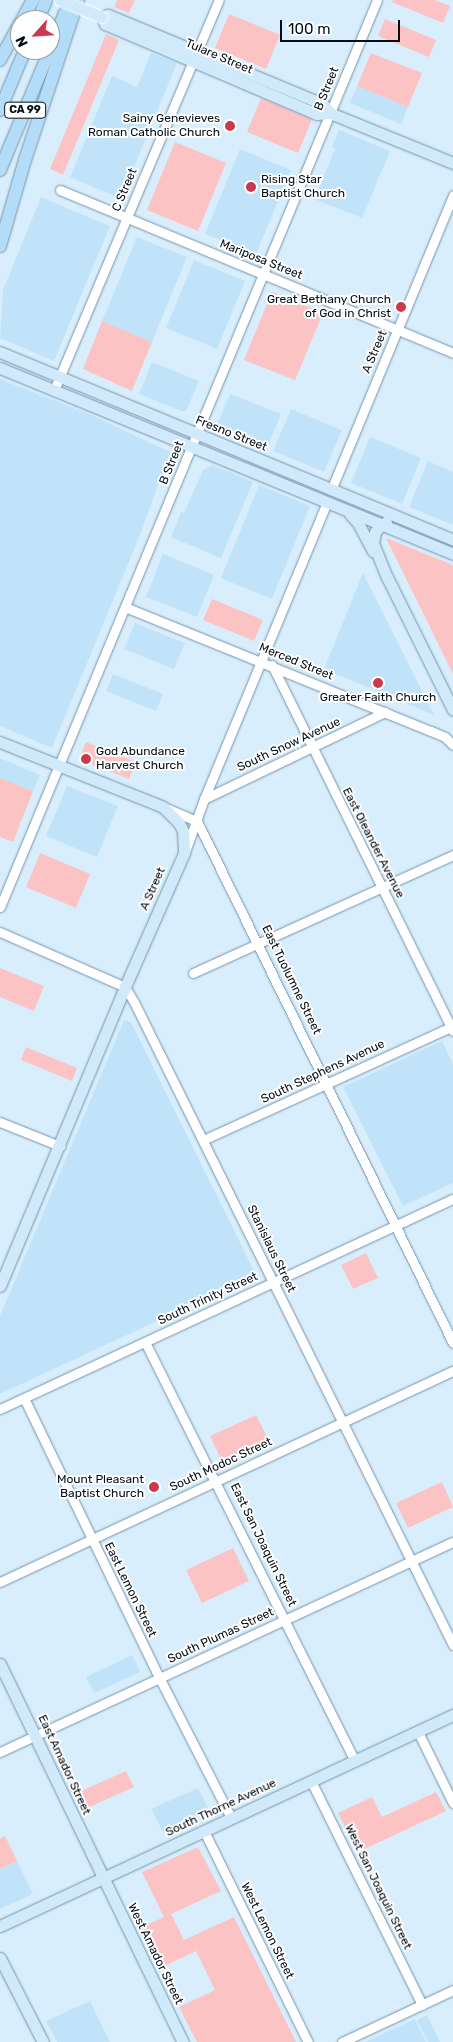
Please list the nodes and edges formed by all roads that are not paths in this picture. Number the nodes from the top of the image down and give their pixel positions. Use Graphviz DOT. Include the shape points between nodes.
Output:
graph roads {
  1 [pos="60,0"];
  2 [pos="71,0"];
  3 [pos="78,0"];
  4 [pos="219,0"];
  5 [pos="377,0"];
  6 [pos="60,26"];
  7 [pos="10,42"];
  8 [pos="195,57"];
  9 [pos="0,60"];
  10 [pos="21,60"];
  11 [pos="46,60"];
  12 [pos="0,110"];
  13 [pos="330,113"];
  14 [pos="453,163"];
  15 [pos="0,170"];
  16 [pos="60,190"];
  17 [pos="453,196"];
  18 [pos="127,218"];
  19 [pos="0,246"];
  20 [pos="264,274"];
  21 [pos="399,330"];
  22 [pos="0,352"];
  23 [pos="453,353"];
  24 [pos="0,368"];
  25 [pos="60,376"];
  26 [pos="54,390"];
  27 [pos="196,434"];
  28 [pos="191,447"];
  29 [pos="331,490"];
  30 [pos="327,502"];
  31 [pos="347,511"];
  32 [pos="380,525"];
  33 [pos="432,531"];
  34 [pos="453,540"];
  35 [pos="453,554"];
  36 [pos="387,577"];
  37 [pos="125,607"];
  38 [pos="262,661"];
  39 [pos="272,665"];
  40 [pos="453,710"];
  41 [pos="385,712"];
  42 [pos="0,742"];
  43 [pos="453,746"];
  44 [pos="312,749"];
  45 [pos="58,766"];
  46 [pos="204,799"];
  47 [pos="163,807"];
  48 [pos="197,821"];
  49 [pos="184,853"];
  50 [pos="453,855"];
  51 [pos="382,887"];
  52 [pos="0,907"];
  53 [pos="0,932"];
  54 [pos="257,944"];
  55 [pos="193,973"];
  56 [pos="124,987"];
  57 [pos="452,1028"];
  58 [pos="326,1084"];
  59 [pos="0,1122"];
  60 [pos="203,1140"];
  61 [pos="60,1146"];
  62 [pos="453,1199"];
  63 [pos="396,1226"];
  64 [pos="273,1282"];
  65 [pos="0,1286"];
  66 [pos="145,1342"];
  67 [pos="453,1343"];
  68 [pos="453,1371"];
  69 [pos="24,1398"];
  70 [pos="0,1409"];
  71 [pos="343,1422"];
  72 [pos="217,1481"];
  73 [pos="92,1540"];
  74 [pos="453,1542"];
  75 [pos="412,1562"];
  76 [pos="0,1582"];
  77 [pos="286,1620"];
  78 [pos="453,1645"];
  79 [pos="0,1664"];
  80 [pos="160,1679"];
  81 [pos="453,1716"];
  82 [pos="418,1732"];
  83 [pos="35,1736"];
  84 [pos="0,1752"];
  85 [pos="355,1761"];
  86 [pos="311,1781"];
  87 [pos="453,1803"];
  88 [pos="231,1818"];
  89 [pos="204,1831"];
  90 [pos="102,1878"];
  91 [pos="0,1926"];
  92 [pos="0,1958"];
  93 [pos="453,1990"];
  94 [pos="422,2005"];
  95 [pos="43,2042"];
  96 [pos="182,2042"];
  97 [pos="308,2042"];
  98 [pos="342,2042"];
  1 -- 8 [label="main road, Tulare Street, bridge" via="102,17 105,24"];
  2 -- 6 [label="highway, CA 99"];
  3 -- 19 [label="highway"];
  4 -- 8 [label="street, C Street"];
  5 -- 13 [label="street, B Street"];
  7 -- 9 [label="highway"];
  8 -- 13 [label="main road, Tulare Street" via="317,114"];
  8 -- 18 [label="street, C Street"];
  10 -- 12 [label="highway, CA 99"];
  11 -- 15 [label="highway, CA 99"];
  13 -- 14 [label="main road, Tulare Street"];
  13 -- 20 [label="street, B Street"];
  16 -- 18 [label="street, Mariposa Street"];
  17 -- 21 [label="street, A Street"];
  18 -- 20 [label="street, Mariposa Street"];
  18 -- 25 [label="street, C Street"];
  20 -- 21 [label="street, Mariposa Street"];
  20 -- 27 [label="street, B Street"];
  21 -- 23 [label="street, Mariposa Street"];
  21 -- 29 [label="street, A Street"];
  22 -- 25 [label="main road, Fresno Street"];
  24 -- 26 [label="main road"];
  25 -- 26 [label="street, C Street"];
  25 -- 27 [label="main road, Fresno Street"];
  26 -- 28 [label="main road"];
  27 -- 28 [label="street, B Street"];
  27 -- 29 [label="main road, Fresno Street"];
  28 -- 30 [label="main road"];
  28 -- 37 [label="street, B Street"];
  29 -- 33 [label="main road, Fresno Street"];
  30 -- 31 [label="main road"];
  30 -- 38 [label="street, A Street"];
  31 -- 32 [label="main road"];
  31 -- 36 [label="main road" via="358,523"];
  32 -- 33 [label="main road" via="392,522"];
  32 -- 35 [label="main road"];
  32 -- 36 [label="main road" via="373,543"];
  33 -- 34 [label="main road, Fresno Street"];
  36 -- 40 [label="main road"];
  37 -- 38 [label="street, Merced Street"];
  37 -- 45 [label="street, B Street"];
  38 -- 39 [label="street, Merced Street"];
  38 -- 46 [label="street, A Street"];
  39 -- 41 [label="street, Merced Street"];
  39 -- 44 [label="street, East Oleander Avenue"];
  41 -- 43 [label="street, Merced Street" via="432,731"];
  41 -- 44 [label="street, South Snow Avenue"];
  42 -- 45 [label="main road"];
  44 -- 46 [label="street, South Snow Avenue"];
  44 -- 51 [label="street, East Oleander Avenue"];
  45 -- 47 [label="main road"];
  45 -- 52 [label="street, B Street"];
  46 -- 48 [label="street, A Street"];
  47 -- 48 [label="street"];
  47 -- 49 [label="main road" via="179,823"];
  48 -- 49 [label="street, A Street"];
  48 -- 54 [label="street, East Tuolumne Street"];
  49 -- 56 [label="main road, A Street"];
  50 -- 51 [label="street"];
  51 -- 54 [label="street"];
  51 -- 57 [label="street, East Oleander Avenue"];
  53 -- 56 [label="street"];
  54 -- 55 [label="street"];
  54 -- 58 [label="street, East Tuolumne Street"];
  56 -- 60 [label="street, Stanislaus Street"];
  56 -- 61 [label="main road, A Street"];
  57 -- 58 [label="street, South Stephens Avenue"];
  58 -- 60 [label="street, South Stephens Avenue"];
  58 -- 63 [label="street, East Tuolumne Street"];
  59 -- 61 [label="street"];
  60 -- 64 [label="street, Stanislaus Street"];
  61 -- 65 [label="main road, A Street"];
  62 -- 63 [label="street, South Trinity Street"];
  63 -- 64 [label="street, South Trinity Street"];
  63 -- 67 [label="street, East Tuolumne Street"];
  64 -- 66 [label="street, South Trinity Street"];
  64 -- 71 [label="street, Stanislaus Street"];
  66 -- 69 [label="street, South Trinity Street"];
  66 -- 72 [label="street, East San Joaquin Street"];
  68 -- 71 [label="street, South Modoc Street"];
  69 -- 70 [label="street, South Trinity Street"];
  69 -- 73 [label="street, East Lemon Street"];
  71 -- 72 [label="street, South Modoc Street"];
  71 -- 75 [label="street, Stanislaus Street"];
  72 -- 73 [label="street, South Modoc Street"];
  72 -- 77 [label="street, East San Joaquin Street"];
  73 -- 76 [label="street, South Modoc Street"];
  73 -- 80 [label="street, East Lemon Street"];
  74 -- 75 [label="street, South Plumas Street"];
  75 -- 77 [label="street, South Plumas Street"];
  75 -- 78 [label="street, Stanislaus Street"];
  77 -- 80 [label="street, South Plumas Street"];
  77 -- 85 [label="street, East San Joaquin Street"];
  79 -- 83 [label="main road, East Amador Street"];
  80 -- 83 [label="street, South Plumas Street"];
  80 -- 88 [label="street, East Lemon Street"];
  81 -- 82 [label="main road, South Thorne Avenue"];
  82 -- 85 [label="main road, South Thorne Avenue"];
  82 -- 87 [label="street"];
  83 -- 84 [label="street, South Plumas Street"];
  83 -- 90 [label="main road, East Amador Street"];
  85 -- 86 [label="main road, South Thorne Avenue"];
  86 -- 88 [label="main road, South Thorne Avenue"];
  86 -- 94 [label="street, West San Joaquin Street"];
  88 -- 89 [label="main road, South Thorne Avenue"];
  89 -- 90 [label="main road, South Thorne Avenue"];
  89 -- 97 [label="street, West Lemon Street"];
  90 -- 91 [label="main road, South Thorne Avenue"];
  90 -- 96 [label="main road, West Amador Street"];
  92 -- 95 [label="main road"];
  93 -- 94 [label="street"];
  94 -- 98 [label="street"];
}
